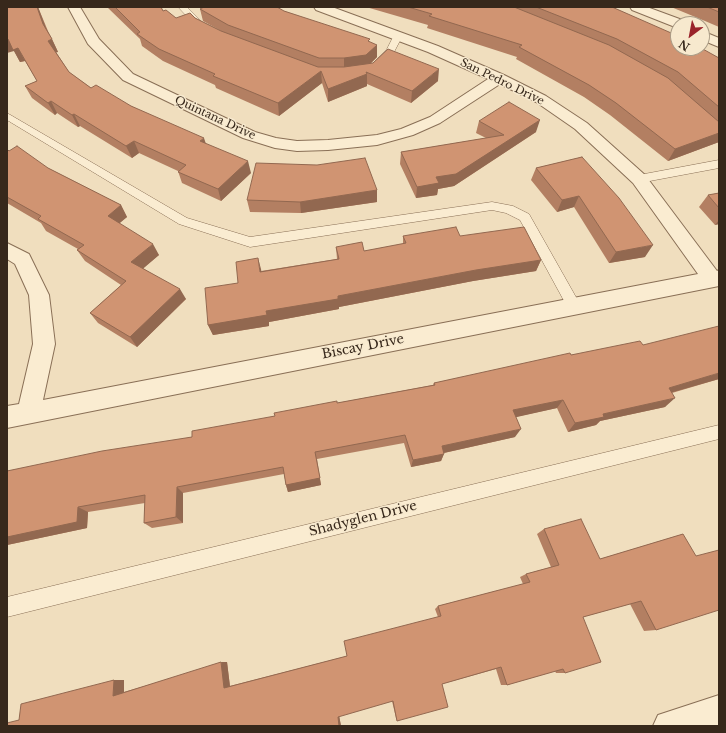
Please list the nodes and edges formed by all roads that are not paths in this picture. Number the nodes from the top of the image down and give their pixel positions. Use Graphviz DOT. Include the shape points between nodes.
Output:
graph roads {
  1 [pos="74,7"];
  2 [pos="182,7"];
  3 [pos="320,7"];
  4 [pos="636,7"];
  5 [pos="670,20"];
  6 [pos="208,30"];
  7 [pos="397,37"];
  8 [pos="370,72"];
  9 [pos="499,78"];
  10 [pos="7,116"];
  11 [pos="719,164"];
  12 [pos="639,179"];
  13 [pos="7,250"];
  14 [pos="716,278"];
  15 [pos="574,306"];
  16 [pos="28,413"];
  17 [pos="7,417"];
  18 [pos="719,432"];
  19 [pos="7,607"];
  20 [pos="719,711"];
  21 [pos="669,726"];
  1 -- 9 [label="street, Quintana Drive" via="93,41 128,77 249,135 275,143 297,146 335,144 377,140 407,132 435,120"];
  2 -- 6 [label="lane"];
  3 -- 7 [label="street, San Pedro Drive"];
  4 -- 5 [label="street"];
  7 -- 8 [label="lane" via="391,50"];
  7 -- 9 [label="street, San Pedro Drive" via="433,49"];
  9 -- 12 [label="street, San Pedro Drive" via="541,99 581,126"];
  10 -- 15 [label="lane" via="183,221 250,242 492,206 510,209 525,217"];
  11 -- 12 [label="lane"];
  12 -- 14 [label="street, San Pedro Drive"];
  13 -- 16 [label="street" via="22,259 39,295 44,344"];
  14 -- 15 [label="street, Biscay Drive"];
  15 -- 16 [label="street, Biscay Drive"];
  16 -- 17 [label="street, Biscay Drive"];
  18 -- 19 [label="lane, Shadyglen Drive"];
  20 -- 21 [label="street"];
}
